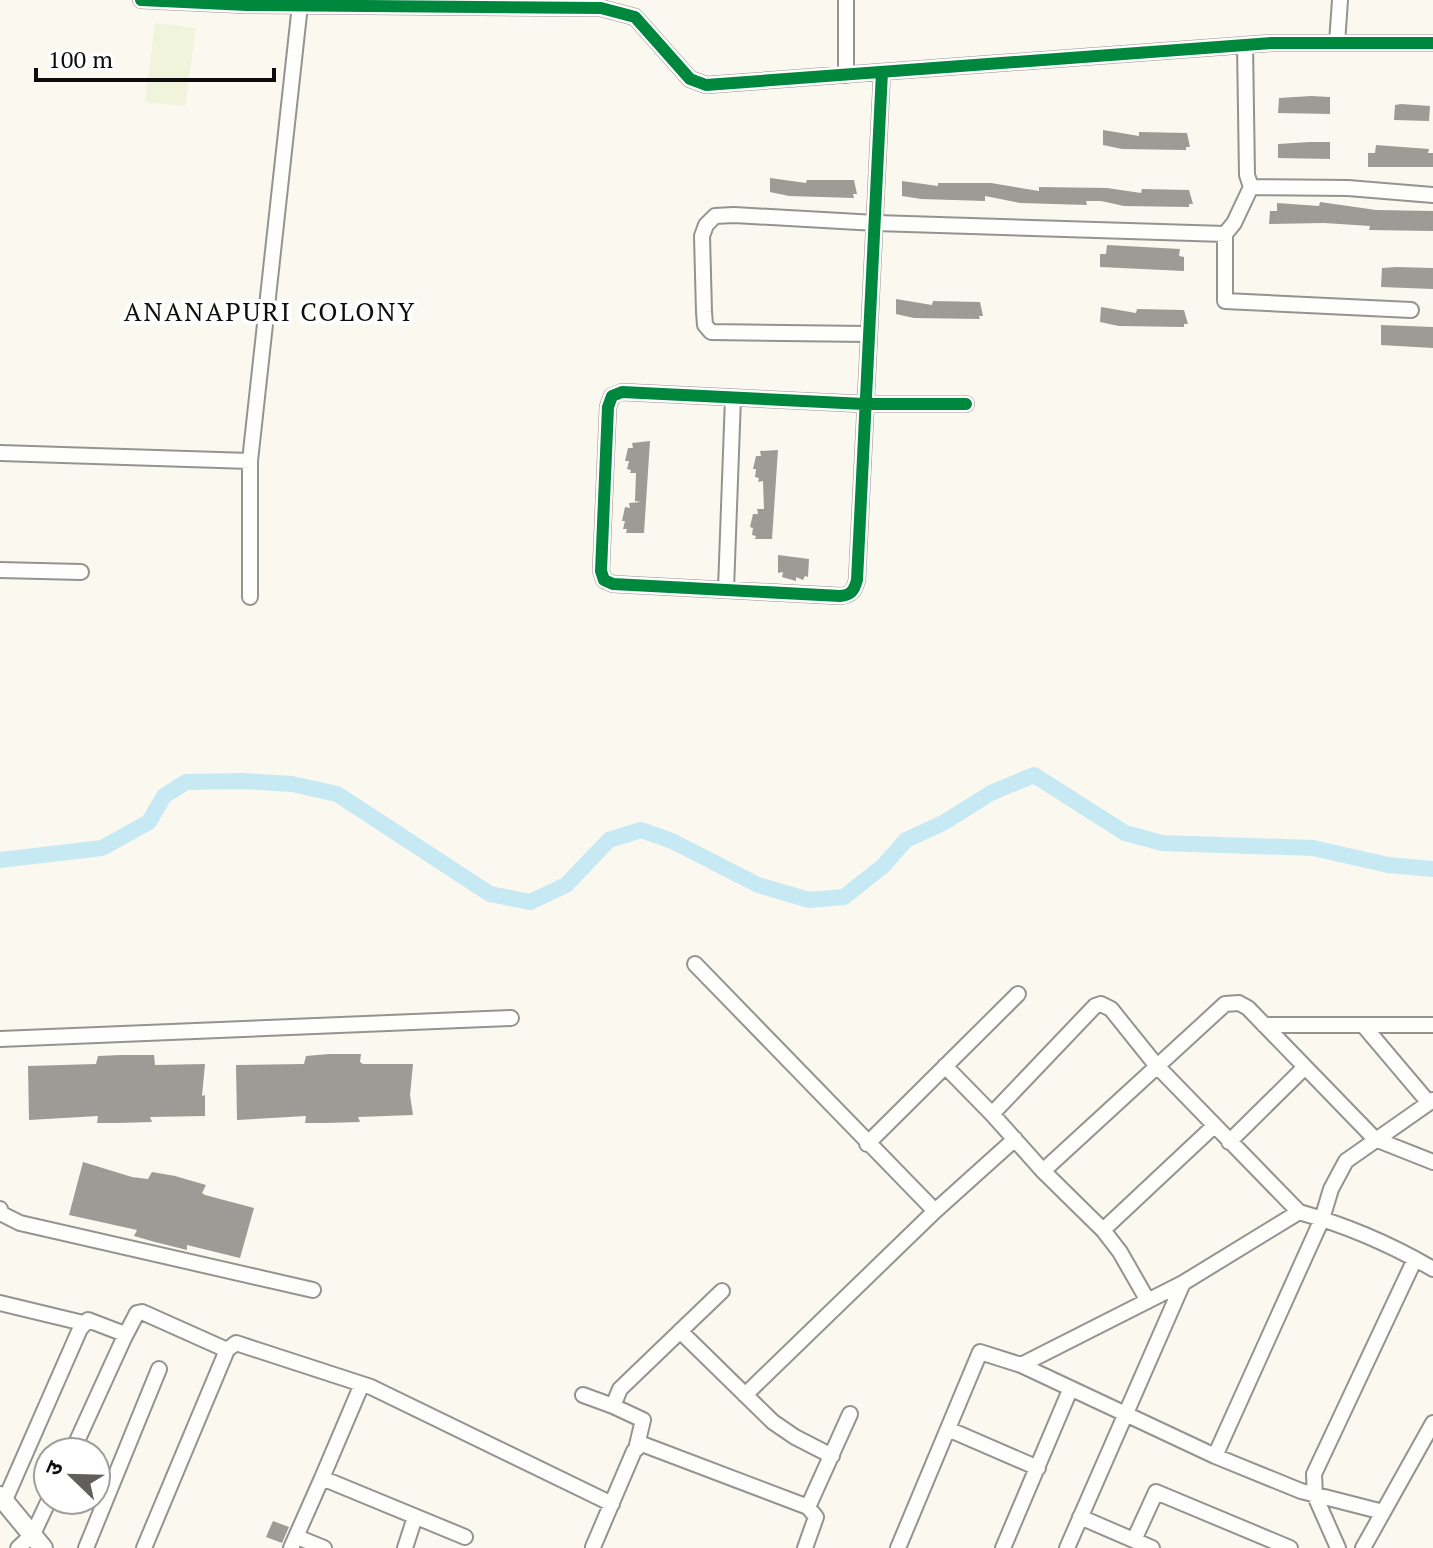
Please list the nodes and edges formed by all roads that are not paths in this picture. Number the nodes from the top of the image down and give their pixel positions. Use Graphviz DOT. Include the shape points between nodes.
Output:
graph roads {
  1 [pos="141,0"];
  2 [pos="846,0"];
  3 [pos="1340,0"];
  4 [pos="471,3"];
  5 [pos="300,5"];
  6 [pos="1337,43"];
  7 [pos="1433,43"];
  8 [pos="1245,45"];
  9 [pos="882,72"];
  10 [pos="846,75"];
  11 [pos="1251,187"];
  12 [pos="1433,195"];
  13 [pos="876,223"];
  14 [pos="1225,234"];
  15 [pos="1411,310"];
  16 [pos="869,334"];
  17 [pos="733,398"];
  18 [pos="864,404"];
  19 [pos="966,404"];
  20 [pos="0,453"];
  21 [pos="250,461"];
  22 [pos="0,570"];
  23 [pos="81,572"];
  24 [pos="726,589"];
  25 [pos="250,597"];
  26 [pos="695,964"];
  27 [pos="1018,994"];
  28 [pos="511,1018"];
  29 [pos="1264,1025"];
  30 [pos="1363,1025"];
  31 [pos="1433,1025"];
  32 [pos="0,1039"];
  33 [pos="1156,1065"];
  34 [pos="945,1066"];
  35 [pos="1305,1067"];
  36 [pos="1431,1102"];
  37 [pos="992,1114"];
  38 [pos="1214,1126"];
  39 [pos="1015,1139"];
  40 [pos="1375,1139"];
  41 [pos="1229,1142"];
  42 [pos="867,1144"];
  43 [pos="1433,1162"];
  44 [pos="1043,1171"];
  45 [pos="0,1209"];
  46 [pos="935,1211"];
  47 [pos="1299,1212"];
  48 [pos="1322,1219"];
  49 [pos="1103,1230"];
  50 [pos="1415,1259"];
  51 [pos="1433,1269"];
  52 [pos="1183,1283"];
  53 [pos="313,1290"];
  54 [pos="722,1291"];
  55 [pos="1148,1301"];
  56 [pos="0,1303"];
  57 [pos="83,1323"];
  58 [pos="680,1331"];
  59 [pos="124,1338"];
  60 [pos="227,1350"];
  61 [pos="1021,1365"];
  62 [pos="159,1369"];
  63 [pos="362,1384"];
  64 [pos="1070,1390"];
  65 [pos="583,1395"];
  66 [pos="745,1395"];
  67 [pos="613,1406"];
  68 [pos="850,1414"];
  69 [pos="1124,1414"];
  70 [pos="1433,1423"];
  71 [pos="948,1429"];
  72 [pos="79,1436"];
  73 [pos="637,1445"];
  74 [pos="832,1456"];
  75 [pos="1215,1456"];
  76 [pos="1038,1468"];
  77 [pos="322,1478"];
  78 [pos="1315,1496"];
  79 [pos="2,1498"];
  80 [pos="612,1504"];
  81 [pos="808,1507"];
  82 [pos="1383,1512"];
  83 [pos="45,1516"];
  84 [pos="415,1517"];
  85 [pos="1080,1517"];
  86 [pos="465,1537"];
  87 [pos="1134,1540"];
  88 [pos="38,1541"];
  89 [pos="294,1543"];
  90 [pos="18,1548"];
  91 [pos="86,1548"];
  92 [pos="144,1548"];
  93 [pos="324,1548"];
  94 [pos="405,1548"];
  95 [pos="594,1548"];
  96 [pos="805,1548"];
  97 [pos="898,1548"];
  98 [pos="1003,1548"];
  99 [pos="1067,1548"];
  100 [pos="1152,1548"];
  101 [pos="1290,1548"];
  102 [pos="1338,1548"];
  103 [pos="1363,1548"];
  1 -- 5 [label="street"];
  2 -- 10 [label="street"];
  3 -- 6 [label="street"];
  4 -- 5 [label="street"];
  4 -- 10 [label="street" via="622,12 646,27 690,79 706,85"];
  5 -- 21 [label="street"];
  6 -- 7 [label="street"];
  6 -- 8 [label="street"];
  8 -- 9 [label="street"];
  8 -- 11 [label="street"];
  9 -- 10 [label="street"];
  9 -- 13 [label="street"];
  11 -- 12 [label="street"];
  11 -- 14 [label="street"];
  13 -- 14 [label="street"];
  13 -- 16 [label="street"];
  13 -- 16 [label="street" via="715,216 702,236 705,325 711,332"];
  14 -- 15 [label="street" via="1225,301"];
  16 -- 18 [label="street"];
  17 -- 18 [label="street"];
  17 -- 24 [label="street"];
  17 -- 24 [label="street" via="622,392 612,396 601,571 613,584"];
  18 -- 19 [label="street"];
  18 -- 24 [label="street" via="854,590 840,596"];
  20 -- 21 [label="street"];
  21 -- 25 [label="street"];
  22 -- 23 [label="street"];
  26 -- 42 [label="street"];
  27 -- 34 [label="street"];
  28 -- 32 [label="street"];
  29 -- 30 [label="street"];
  29 -- 33 [label="street" via="1239,1003 1225,1004"];
  29 -- 35 [label="street"];
  30 -- 31 [label="street"];
  30 -- 36 [label="street"];
  33 -- 37 [label="street" via="1111,1009 1101,1004"];
  33 -- 38 [label="street"];
  33 -- 44 [label="street"];
  34 -- 37 [label="street"];
  34 -- 42 [label="street"];
  35 -- 40 [label="street"];
  35 -- 41 [label="street"];
  36 -- 40 [label="street"];
  37 -- 39 [label="street"];
  38 -- 41 [label="street"];
  38 -- 49 [label="street"];
  39 -- 44 [label="street"];
  39 -- 46 [label="street"];
  40 -- 43 [label="street"];
  40 -- 48 [label="street" via="1346,1161"];
  41 -- 47 [label="street"];
  42 -- 46 [label="street"];
  44 -- 49 [label="street"];
  45 -- 53 [label="street" via="20,1223"];
  46 -- 66 [label="street"];
  47 -- 48 [label="street"];
  47 -- 52 [label="street"];
  48 -- 50 [label="street"];
  48 -- 75 [label="street"];
  49 -- 55 [label="street"];
  50 -- 51 [label="street"];
  50 -- 78 [label="street" via="1314,1474"];
  52 -- 55 [label="street"];
  52 -- 69 [label="street"];
  54 -- 58 [label="street"];
  55 -- 61 [label="street"];
  56 -- 57 [label="street"];
  57 -- 59 [label="street" via="95,1321"];
  57 -- 79 [label="street"];
  58 -- 66 [label="street"];
  58 -- 67 [label="street" via="620,1389"];
  59 -- 60 [label="street" via="142,1312"];
  59 -- 72 [label="street"];
  60 -- 63 [label="street" via="243,1343"];
  60 -- 92 [label="street"];
  61 -- 64 [label="street"];
  61 -- 71 [label="street" via="980,1352"];
  62 -- 91 [label="street"];
  63 -- 77 [label="street"];
  63 -- 80 [label="street"];
  64 -- 69 [label="street"];
  64 -- 76 [label="street"];
  65 -- 67 [label="street"];
  66 -- 74 [label="street" via="781,1428"];
  67 -- 73 [label="street" via="643,1420"];
  68 -- 74 [label="street"];
  69 -- 75 [label="street"];
  69 -- 85 [label="street"];
  70 -- 82 [label="street"];
  71 -- 76 [label="street"];
  71 -- 97 [label="street"];
  73 -- 80 [label="street"];
  73 -- 81 [label="street" via="648,1444"];
  74 -- 81 [label="street"];
  75 -- 78 [label="street"];
  76 -- 98 [label="street"];
  77 -- 84 [label="street"];
  77 -- 89 [label="street"];
  78 -- 82 [label="street"];
  78 -- 102 [label="street"];
  79 -- 88 [label="street"];
  80 -- 95 [label="street"];
  81 -- 96 [label="street" via="816,1517"];
  82 -- 103 [label="street"];
  83 -- 88 [label="street"];
  84 -- 86 [label="street"];
  84 -- 94 [label="street"];
  85 -- 87 [label="street"];
  85 -- 99 [label="street"];
  87 -- 100 [label="street"];
  87 -- 101 [label="street" via="1156,1492"];
  88 -- 90 [label="street"];
  89 -- 93 [label="street"];
}
